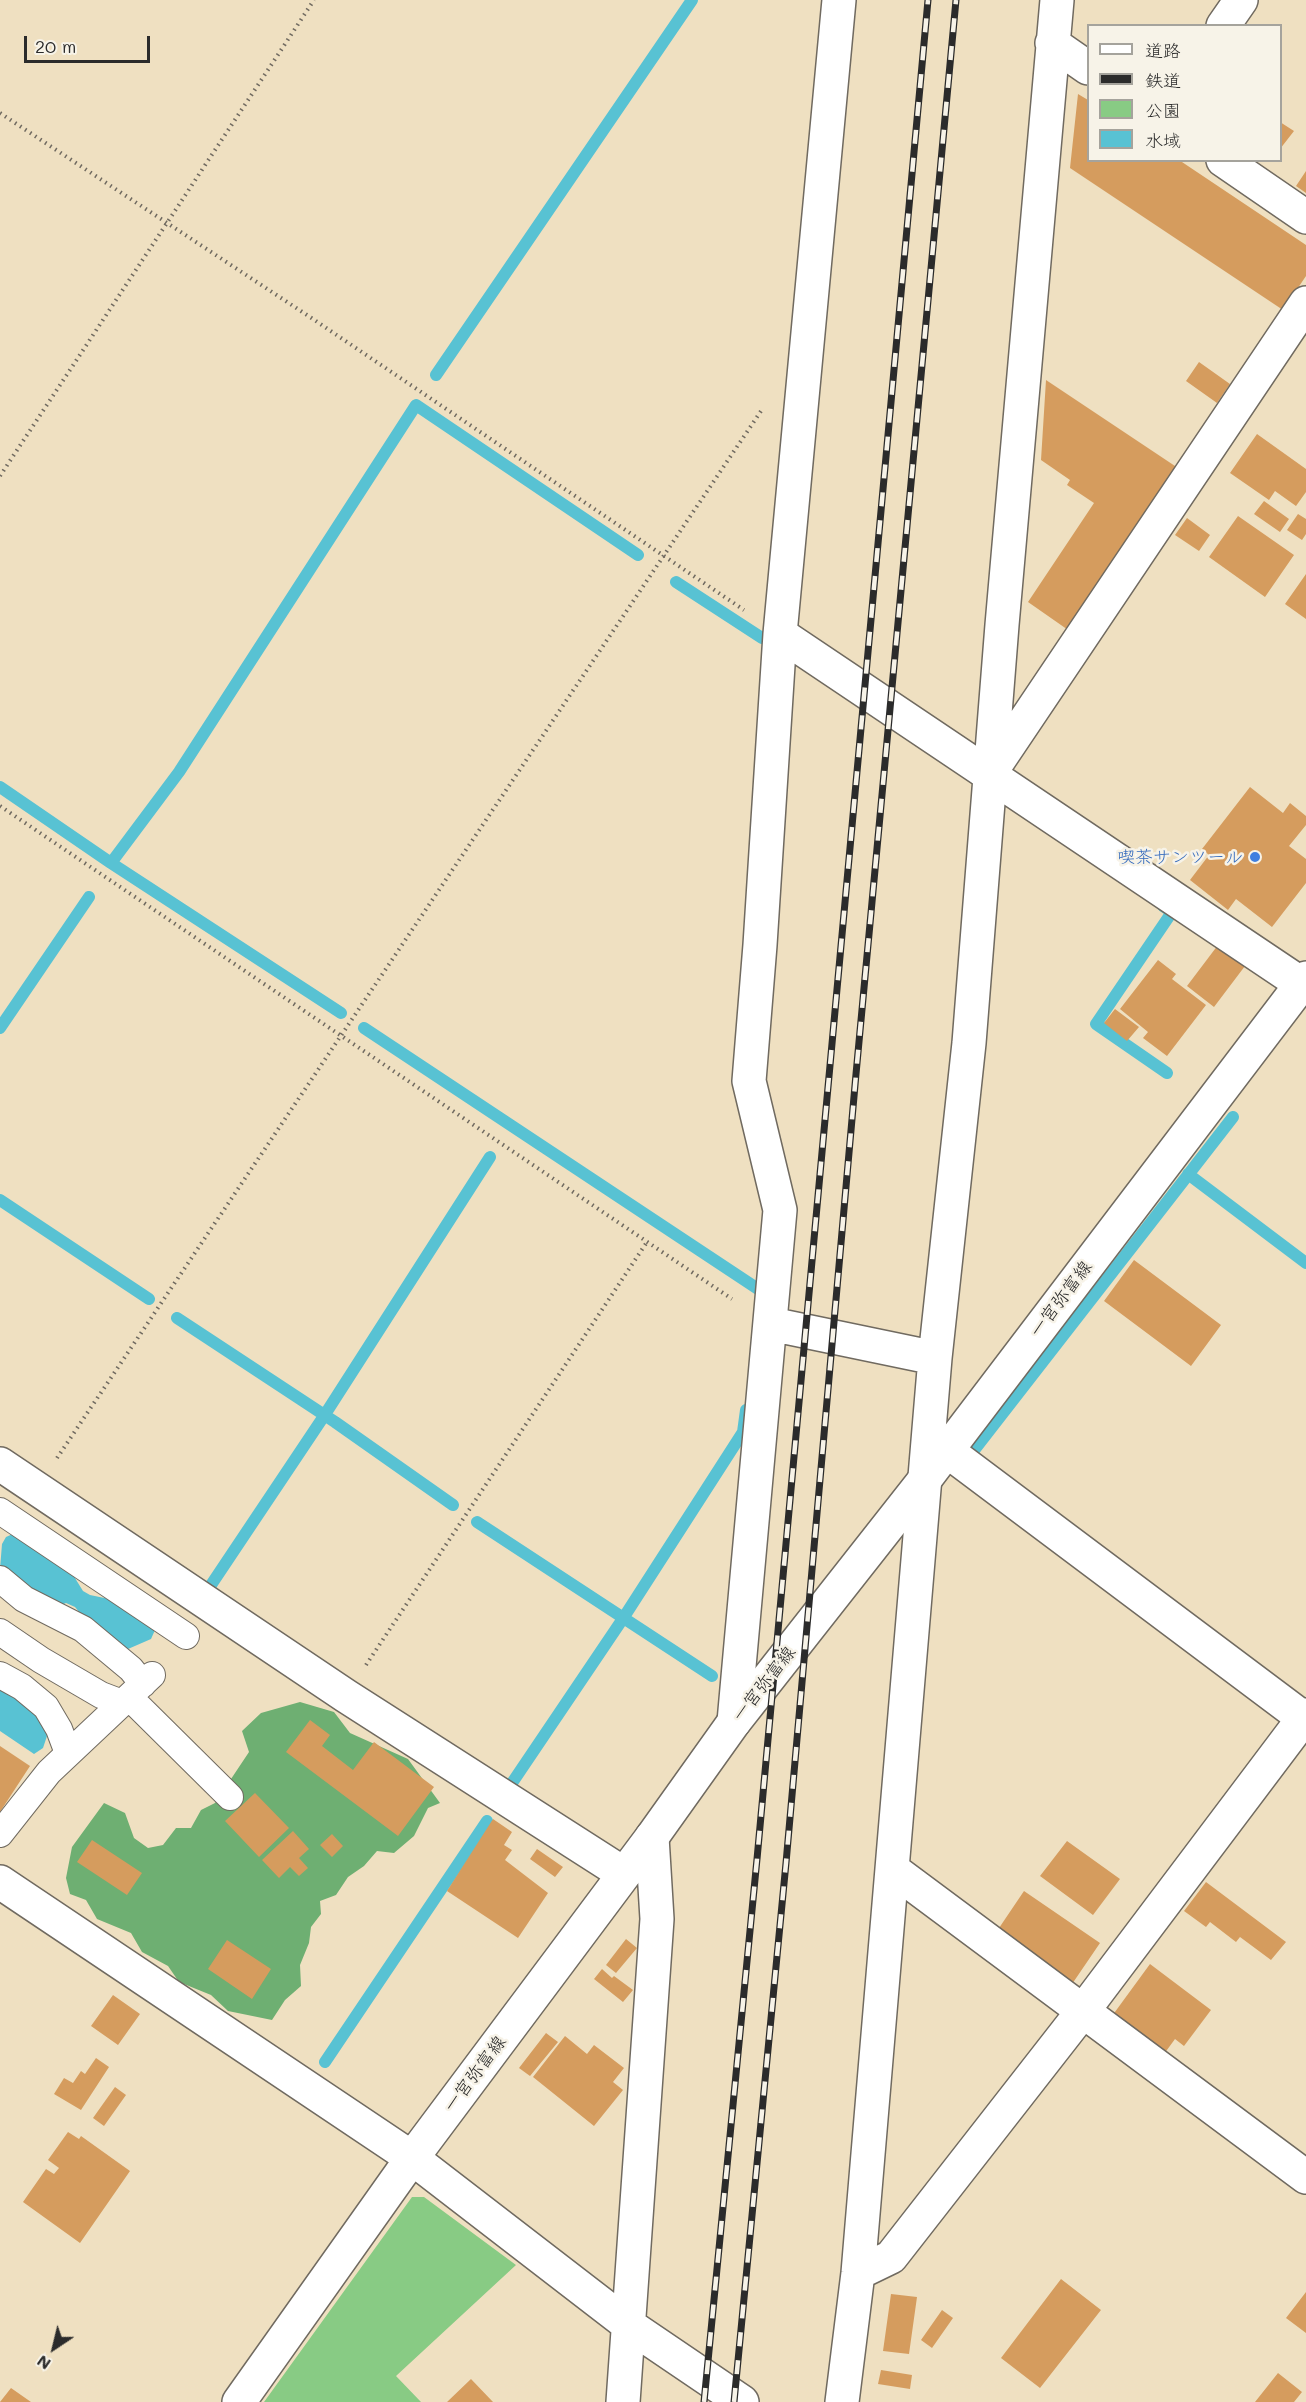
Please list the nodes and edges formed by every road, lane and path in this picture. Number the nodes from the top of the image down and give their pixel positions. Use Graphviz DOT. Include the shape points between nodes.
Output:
graph roads {
  1 [pos="314,0"];
  2 [pos="839,0"];
  3 [pos="1057,0"];
  4 [pos="1240,0"];
  5 [pos="1224,24"];
  6 [pos="1052,44"];
  7 [pos="1087,67"];
  8 [pos="0,113"];
  9 [pos="1226,162"];
  10 [pos="1306,217"];
  11 [pos="167,223"];
  12 [pos="1306,303"];
  13 [pos="766,404"];
  14 [pos="0,476"];
  15 [pos="662,556"];
  16 [pos="780,634"];
  17 [pos="989,775"];
  18 [pos="0,806"];
  19 [pos="1304,983"];
  20 [pos="343,1035"];
  21 [pos="646,1242"];
  22 [pos="771,1324"];
  23 [pos="935,1358"];
  24 [pos="946,1450"];
  25 [pos="0,1464"];
  26 [pos="926,1478"];
  27 [pos="36,1488"];
  28 [pos="3,1516"];
  29 [pos="0,1579"];
  30 [pos="0,1632"];
  31 [pos="186,1636"];
  32 [pos="0,1675"];
  33 [pos="136,1690"];
  34 [pos="346,1696"];
  35 [pos="1305,1718"];
  36 [pos="734,1722"];
  37 [pos="68,1753"];
  38 [pos="230,1797"];
  39 [pos="0,1834"];
  40 [pos="652,1837"];
  41 [pos="892,1869"];
  42 [pos="624,1874"];
  43 [pos="0,1882"];
  44 [pos="1083,2011"];
  45 [pos="412,2158"];
  46 [pos="1306,2176"];
  47 [pos="858,2273"];
  48 [pos="630,2326"];
  49 [pos="239,2402"];
  50 [pos="623,2402"];
  51 [pos="742,2402"];
  52 [pos="842,2402"];
  1 -- 11 [label="path"];
  2 -- 16 [label="street"];
  3 -- 6 [label="street"];
  4 -- 5 [label="street"];
  6 -- 7 [label="street"];
  6 -- 17 [label="street"];
  8 -- 11 [label="path"];
  9 -- 10 [label="street"];
  11 -- 14 [label="path"];
  11 -- 15 [label="path"];
  12 -- 17 [label="street"];
  13 -- 15 [label="path"];
  15 -- 16 [label="path"];
  15 -- 20 [label="path"];
  16 -- 17 [label="street"];
  16 -- 22 [label="street" via="749,1081 780,1210"];
  17 -- 19 [label="street"];
  17 -- 23 [label="street" via="969,1043"];
  18 -- 20 [label="path"];
  19 -- 24 [label="street, 一宮弥富線"];
  20 -- 21 [label="path"];
  20 -- 27 [label="path"];
  21 -- 22 [label="path"];
  21 -- 34 [label="path"];
  22 -- 23 [label="street"];
  22 -- 36 [label="street"];
  23 -- 26 [label="street"];
  24 -- 26 [label="street, 一宮弥富線"];
  24 -- 35 [label="street"];
  25 -- 27 [label="street"];
  26 -- 36 [label="street, 一宮弥富線"];
  26 -- 41 [label="street"];
  27 -- 28 [label="lane"];
  27 -- 34 [label="street"];
  28 -- 31 [label="lane"];
  29 -- 33 [label="lane" via="24,1599 83,1629 131,1669"];
  30 -- 33 [label="lane" via="101,1695"];
  32 -- 37 [label="lane" via="46,1707"];
  33 -- 37 [label="lane"];
  33 -- 38 [label="lane"];
  34 -- 42 [label="street"];
  35 -- 44 [label="street"];
  36 -- 40 [label="street, 一宮弥富線"];
  37 -- 39 [label="lane"];
  40 -- 42 [label="street, 一宮弥富線"];
  40 -- 48 [label="street" via="657,1919"];
  41 -- 44 [label="street"];
  41 -- 47 [label="street"];
  42 -- 45 [label="street, 一宮弥富線"];
  43 -- 45 [label="street"];
  44 -- 46 [label="street"];
  44 -- 47 [label="street" via="891,2257"];
  45 -- 48 [label="street"];
  45 -- 49 [label="street, 一宮弥富線"];
  47 -- 52 [label="street"];
  48 -- 50 [label="street"];
  48 -- 51 [label="street"];
}
